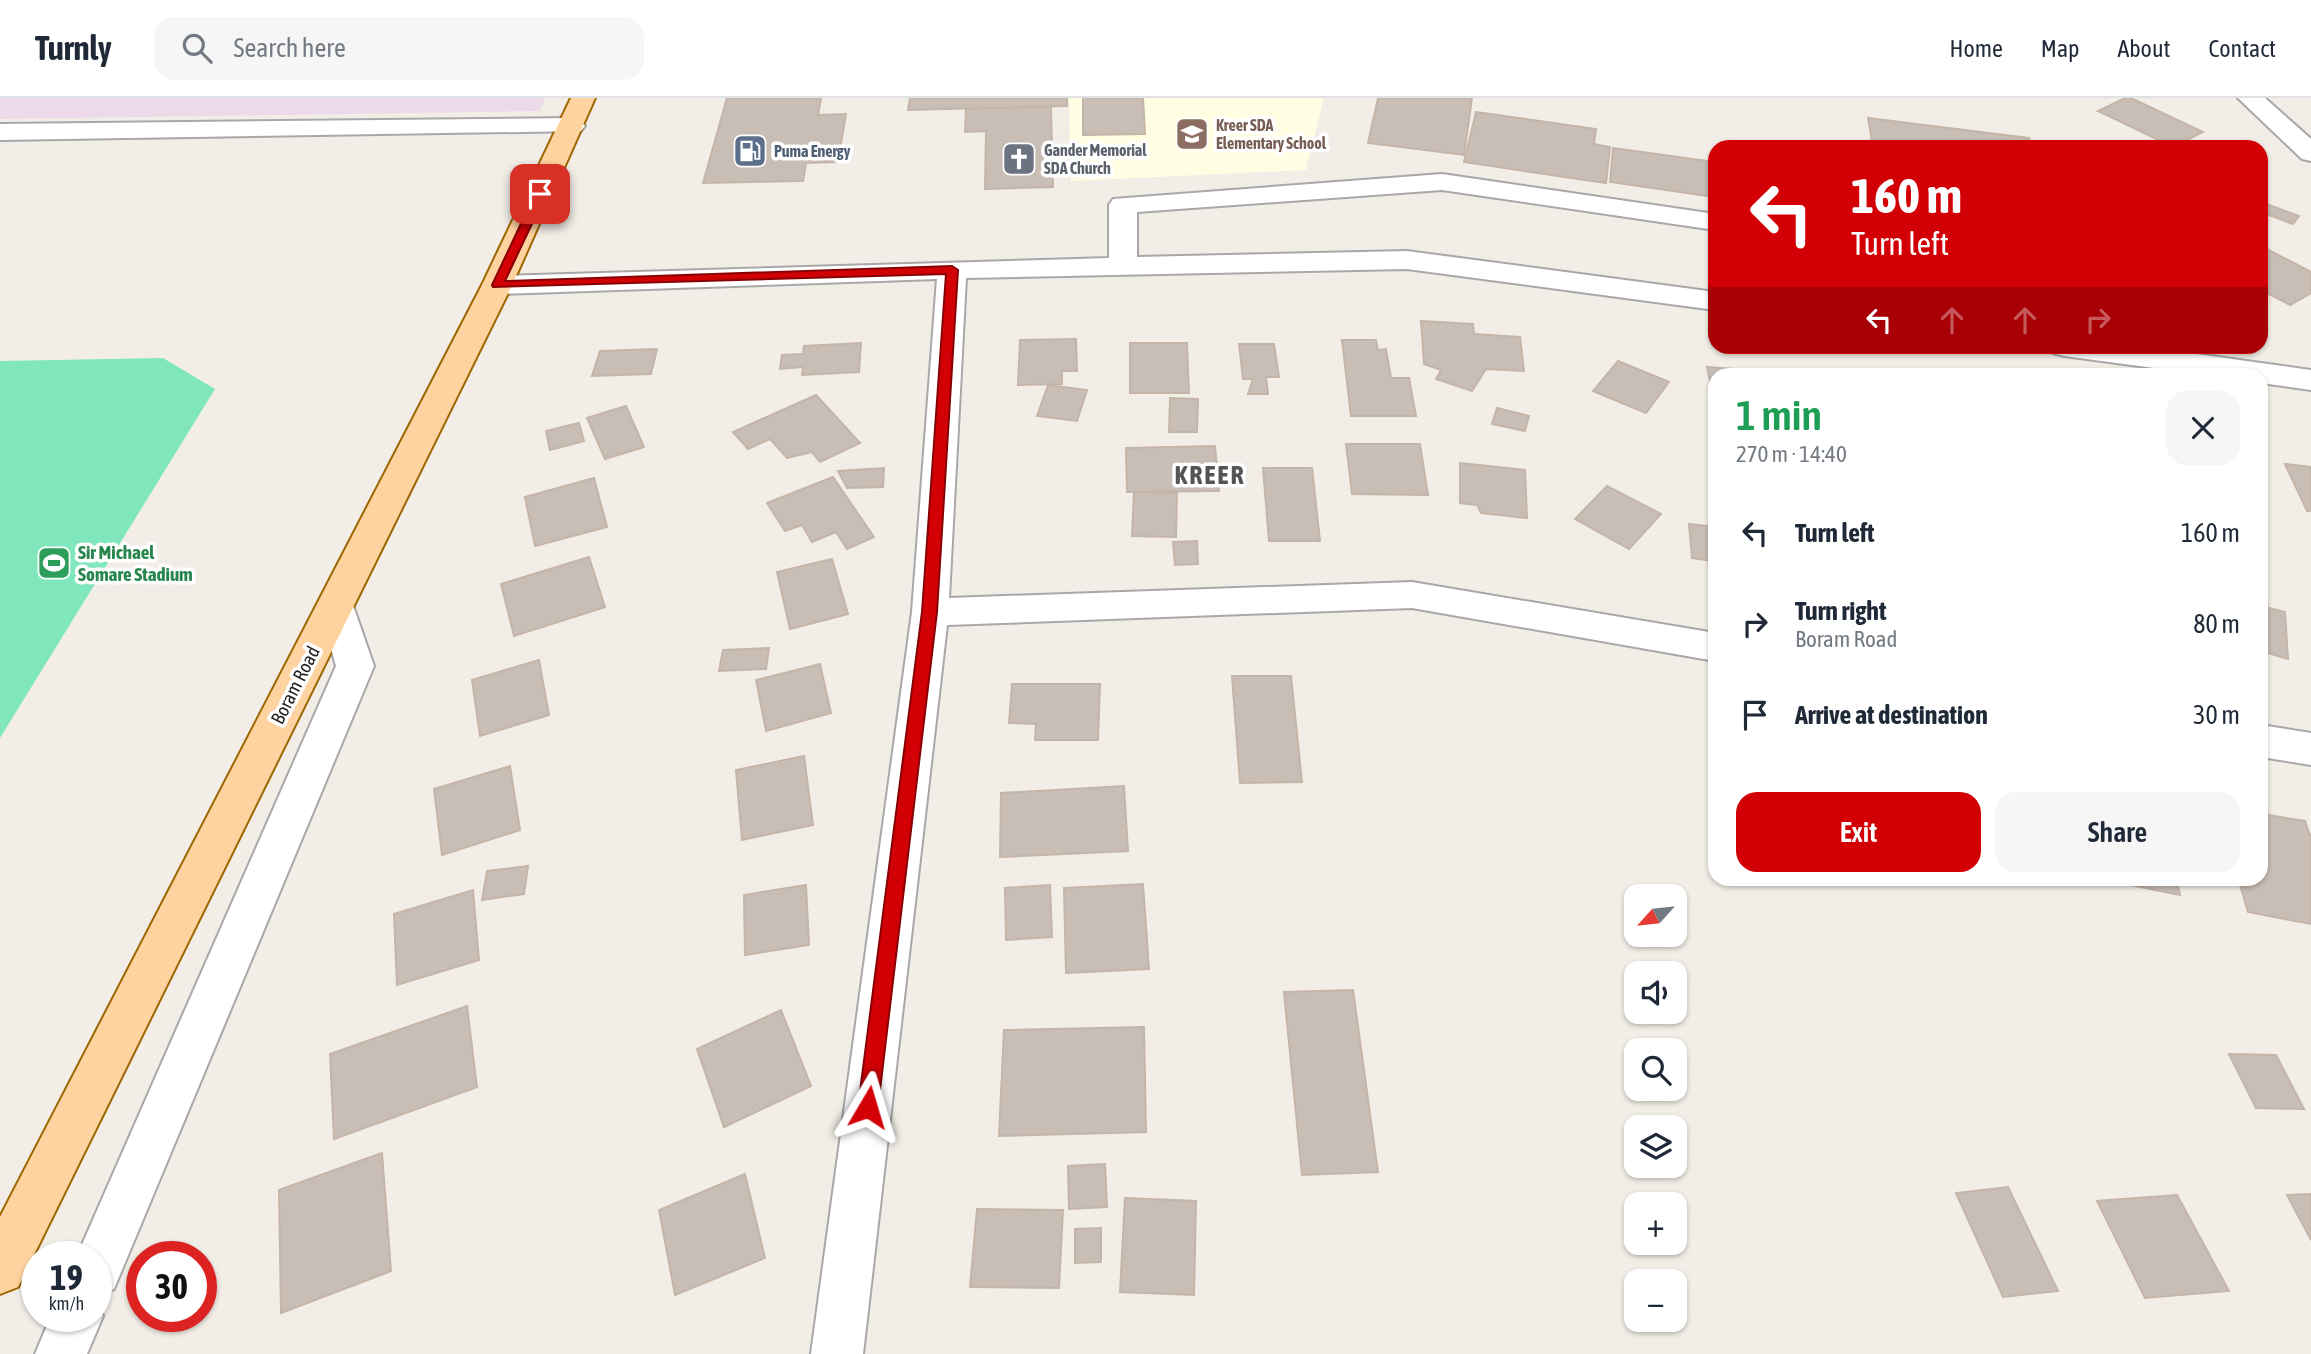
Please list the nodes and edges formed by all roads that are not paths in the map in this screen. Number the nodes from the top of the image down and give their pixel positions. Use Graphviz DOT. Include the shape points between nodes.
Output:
graph roads {
  1 [pos="2250,98"];
  2 [pos="578,112"];
  3 [pos="0,132"];
  4 [pos="2311,153"];
  5 [pos="1708,221"];
  6 [pos="1123,267"];
  7 [pos="952,270"];
  8 [pos="498,285"];
  9 [pos="1708,300"];
  10 [pos="2122,354"];
  11 [pos="2224,368"];
  12 [pos="2268,374"];
  13 [pos="2311,380"];
  14 [pos="336,604"];
  15 [pos="930,612"];
  16 [pos="1708,646"];
  17 [pos="2268,742"];
  18 [pos="2311,749"];
  19 [pos="109,1241"];
  20 [pos="0,1269"];
  21 [pos="70,1332"];
  22 [pos="61,1354"];
  23 [pos="837,1354"];
  1 -- 4 [label="street"];
  2 -- 3 [label="street"];
  2 -- 8 [label="main road, Boram Road"];
  5 -- 6 [label="street" via="1443,182 1123,205"];
  6 -- 7 [label="street"];
  6 -- 9 [label="street" via="1407,260"];
  7 -- 8 [label="street"];
  7 -- 15 [label="street"];
  8 -- 14 [label="main road, Boram Road"];
  10 -- 11 [label="street"];
  12 -- 13 [label="street"];
  14 -- 19 [label="street" via="355,666"];
  14 -- 20 [label="main road, Boram Road"];
  15 -- 16 [label="street" via="1412,595"];
  15 -- 23 [label="street"];
  17 -- 18 [label="street"];
  21 -- 22 [label="street"];
}
